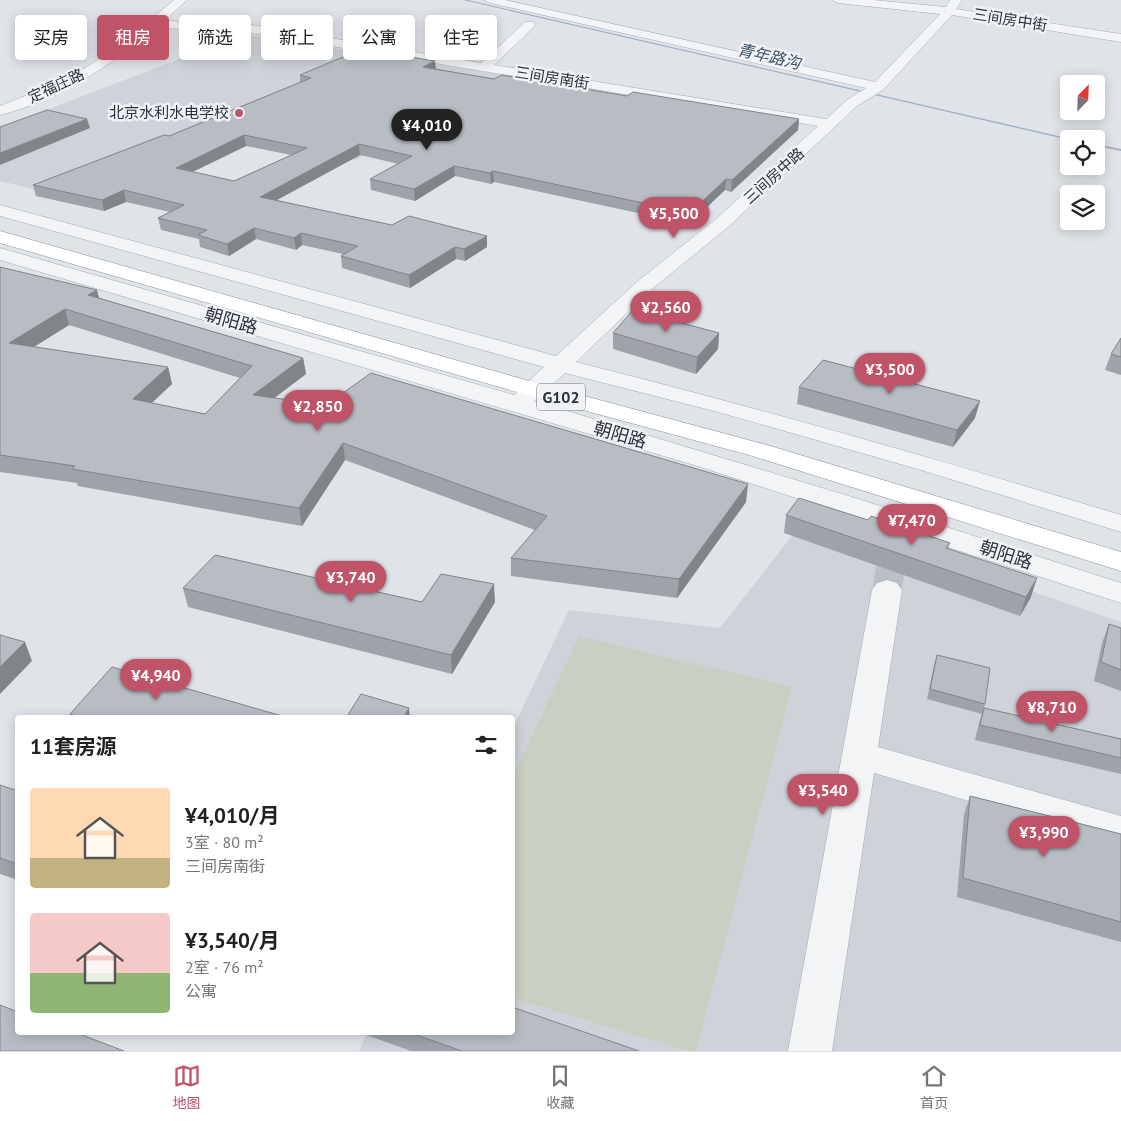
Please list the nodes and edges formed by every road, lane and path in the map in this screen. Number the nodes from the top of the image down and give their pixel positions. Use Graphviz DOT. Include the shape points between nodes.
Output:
graph roads {
  1 [pos="180,0"];
  2 [pos="490,0"];
  3 [pos="838,0"];
  4 [pos="953,6"];
  5 [pos="164,15"];
  6 [pos="169,25"];
  7 [pos="529,25"];
  8 [pos="1121,38"];
  9 [pos="107,60"];
  10 [pos="484,67"];
  11 [pos="877,88"];
  12 [pos="0,111"];
  13 [pos="830,124"];
  14 [pos="0,210"];
  15 [pos="0,227"];
  16 [pos="0,237"];
  17 [pos="0,254"];
  18 [pos="538,384"];
  19 [pos="1121,524"];
  20 [pos="1121,546"];
  21 [pos="1121,562"];
  22 [pos="887,590"];
  23 [pos="1121,593"];
  24 [pos="859,755"];
  25 [pos="1121,831"];
  26 [pos="810,1051"];
  1 -- 5 [label="street, 定福庄路"];
  2 -- 11 [label="street"];
  3 -- 4 [label="street, 三间房中街"];
  4 -- 8 [label="street, 三间房中街"];
  4 -- 11 [label="street, 三间房中路"];
  6 -- 10 [label="street, 三间房南街" via="240,27"];
  7 -- 10 [label="street"];
  9 -- 12 [label="street, 定福庄路"];
  10 -- 13 [label="street, 三间房南街"];
  11 -- 13 [label="street, 三间房中路" via="856,100"];
  13 -- 18 [label="street, 三间房中路" via="722,222 645,284"];
  14 -- 18 [label="street, 朝阳路"];
  15 -- 18 [label="highway, 朝阳路 / G102"];
  16 -- 18 [label="highway, 朝阳路 / G102"];
  17 -- 18 [label="street, 朝阳路"];
  18 -- 19 [label="street, 朝阳路" via="726,407"];
  18 -- 20 [label="highway, 朝阳路 / G102" via="776,442"];
  18 -- 21 [label="highway, 朝阳路 / G102"];
  18 -- 23 [label="street, 朝阳路" via="898,519"];
  22 -- 24 [label="street"];
  24 -- 25 [label="street"];
  24 -- 26 [label="street"];
}
